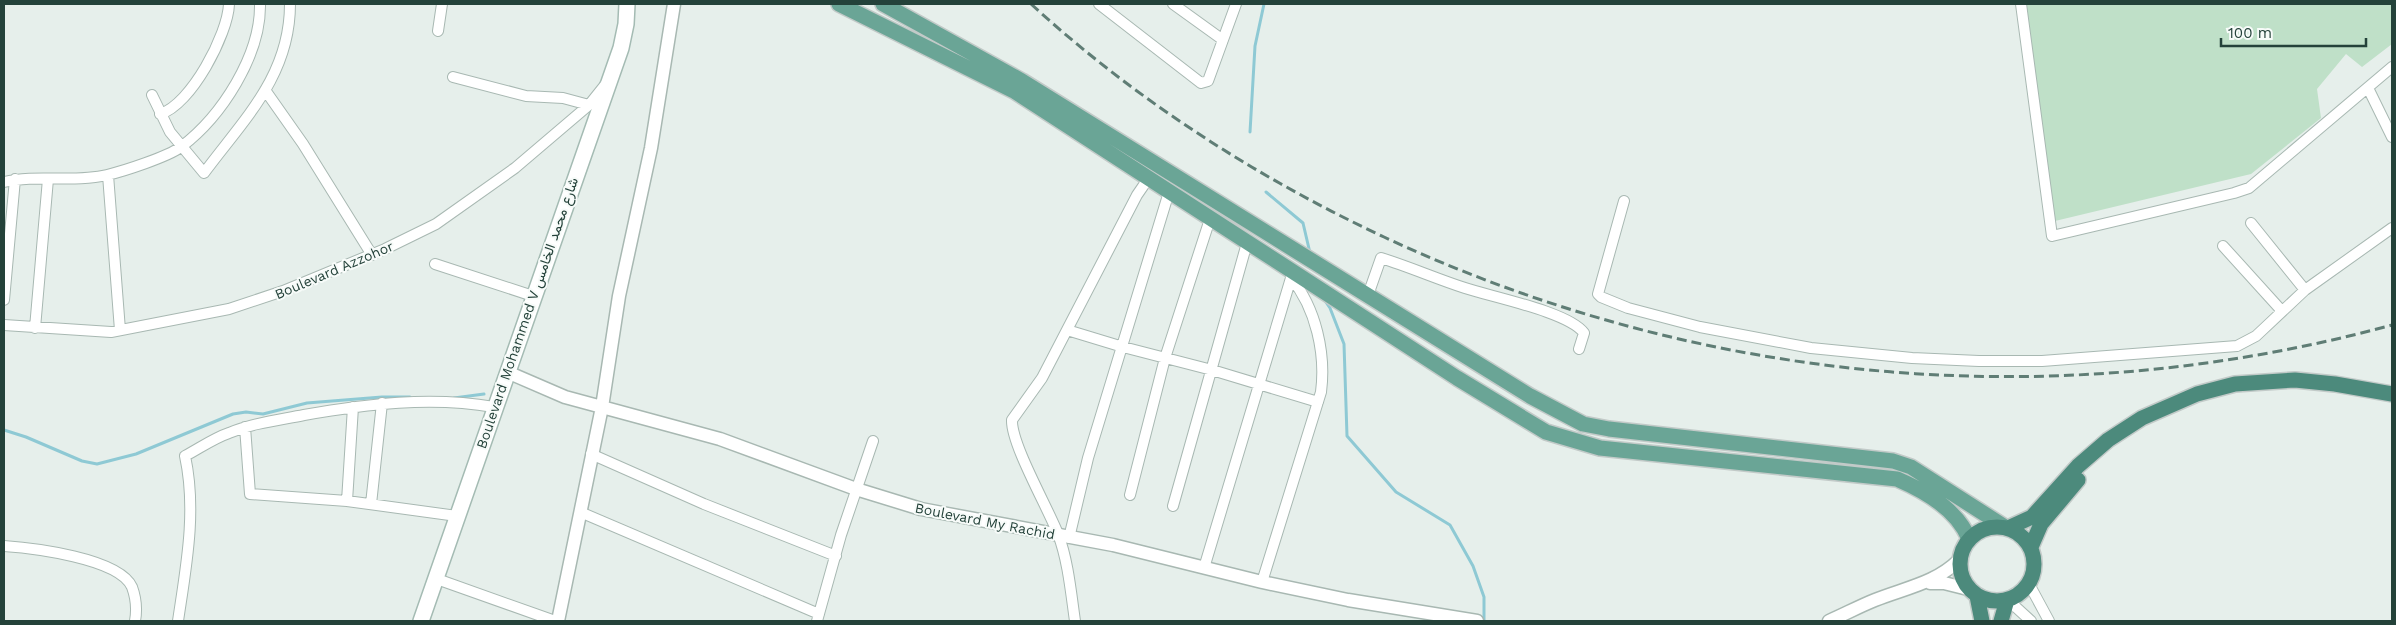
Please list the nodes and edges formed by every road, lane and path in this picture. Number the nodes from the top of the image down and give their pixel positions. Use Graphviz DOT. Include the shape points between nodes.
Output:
graph roads {
  1 [pos="230,4"];
  2 [pos="260,4"];
  3 [pos="290,4"];
  4 [pos="442,4"];
  5 [pos="627,4"];
  6 [pos="669,4"];
  7 [pos="674,4"];
  8 [pos="839,4"];
  9 [pos="883,4"];
  10 [pos="1098,4"];
  11 [pos="1173,4"];
  12 [pos="1236,4"];
  13 [pos="2021,4"];
  14 [pos="670,25"];
  15 [pos="438,31"];
  16 [pos="1223,40"];
  17 [pos="2392,67"];
  18 [pos="453,77"];
  19 [pos="609,79"];
  20 [pos="2368,88"];
  21 [pos="265,90"];
  22 [pos="152,95"];
  23 [pos="589,105"];
  24 [pos="160,114"];
  25 [pos="2392,137"];
  26 [pos="181,147"];
  27 [pos="108,175"];
  28 [pos="15,179"];
  29 [pos="48,179"];
  30 [pos="1148,179"];
  31 [pos="4,182"];
  32 [pos="1169,192"];
  33 [pos="1624,201"];
  34 [pos="1210,219"];
  35 [pos="2251,223"];
  36 [pos="2392,228"];
  37 [pos="1247,243"];
  38 [pos="7,246"];
  39 [pos="2223,246"];
  40 [pos="372,255"];
  41 [pos="435,264"];
  42 [pos="1292,276"];
  43 [pos="2305,290"];
  44 [pos="1368,295"];
  45 [pos="534,296"];
  46 [pos="4,300"];
  47 [pos="2281,310"];
  48 [pos="4,325"];
  49 [pos="35,328"];
  50 [pos="120,330"];
  51 [pos="1067,330"];
  52 [pos="1123,347"];
  53 [pos="1579,349"];
  54 [pos="1165,358"];
  55 [pos="1212,370"];
  56 [pos="507,372"];
  57 [pos="1259,385"];
  58 [pos="2392,394"];
  59 [pos="1318,402"];
  60 [pos="382,403"];
  61 [pos="2392,404"];
  62 [pos="352,407"];
  63 [pos="602,407"];
  64 [pos="494,408"];
  65 [pos="245,427"];
  66 [pos="873,441"];
  67 [pos="591,454"];
  68 [pos="856,489"];
  69 [pos="1130,495"];
  70 [pos="347,501"];
  71 [pos="371,504"];
  72 [pos="1173,506"];
  73 [pos="580,512"];
  74 [pos="457,516"];
  75 [pos="2006,528"];
  76 [pos="1064,537"];
  77 [pos="1969,539"];
  78 [pos="4,546"];
  79 [pos="2031,547"];
  80 [pos="836,556"];
  81 [pos="1959,560"];
  82 [pos="1204,568"];
  83 [pos="434,578"];
  84 [pos="1262,582"];
  85 [pos="2029,584"];
  86 [pos="1920,585"];
  87 [pos="1972,592"];
  88 [pos="2007,600"];
  89 [pos="818,618"];
  90 [pos="135,621"];
  91 [pos="178,621"];
  92 [pos="421,621"];
  93 [pos="556,621"];
  94 [pos="1075,621"];
  95 [pos="1475,621"];
  96 [pos="1829,621"];
  97 [pos="1982,621"];
  98 [pos="2001,621"];
  99 [pos="2030,621"];
  100 [pos="2049,621"];
  1 -- 24 [label="street" via="224,28 194,83 184,98"];
  2 -- 26 [label="street" via="256,39 244,71 222,103"];
  3 -- 21 [label="street" via="287,43 278,69"];
  4 -- 15 [label="street"];
  5 -- 19 [label="main road, Boulevard Mohammed V شارع محمد الخامس" via="624,36"];
  6 -- 14 [label="street"];
  7 -- 14 [label="street"];
  8 -- 30 [label="main road" via="1014,91"];
  9 -- 44 [label="main road" via="1022,81"];
  10 -- 16 [label="street" via="1202,83 1208,82"];
  11 -- 16 [label="street"];
  12 -- 16 [label="street"];
  13 -- 20 [label="street" via="2052,236 2249,188"];
  14 -- 63 [label="street" via="651,148 619,296"];
  17 -- 20 [label="street"];
  18 -- 23 [label="street" via="526,96 563,98"];
  19 -- 23 [label="street, Boulevard Azzohor"];
  19 -- 45 [label="main road, Boulevard Mohammed V شارع محمد الخامس"];
  20 -- 25 [label="street"];
  21 -- 26 [label="street" via="204,173"];
  21 -- 40 [label="street" via="304,144"];
  22 -- 24 [label="street"];
  23 -- 40 [label="street, Boulevard Azzohor" via="475,198 436,224"];
  24 -- 26 [label="street"];
  26 -- 27 [label="street"];
  27 -- 29 [label="street"];
  27 -- 50 [label="street"];
  28 -- 29 [label="street"];
  28 -- 31 [label="street"];
  28 -- 38 [label="street"];
  29 -- 49 [label="street"];
  30 -- 32 [label="main road"];
  30 -- 51 [label="street"];
  32 -- 34 [label="main road"];
  32 -- 52 [label="street"];
  33 -- 47 [label="street" via="1598,294 1601,297 1628,308 1700,326 1811,348 1912,358 1988,361 2072,359 2220,348 2247,342"];
  34 -- 37 [label="main road"];
  34 -- 54 [label="street"];
  35 -- 43 [label="street"];
  36 -- 43 [label="street"];
  37 -- 42 [label="main road"];
  37 -- 55 [label="street"];
  38 -- 46 [label="street"];
  39 -- 47 [label="street"];
  40 -- 50 [label="street, Boulevard Azzohor" via="247,304"];
  41 -- 45 [label="street"];
  42 -- 57 [label="street"];
  42 -- 59 [label="street" via="1305,299 1319,343 1323,377"];
  42 -- 77 [label="main road" via="1546,432 1600,448 1896,479 1922,490 1948,509 1964,525"];
  43 -- 47 [label="street"];
  44 -- 53 [label="street" via="1381,258 1575,325 1584,333"];
  44 -- 75 [label="main road" via="1530,396 1583,424 1893,461 1911,467"];
  45 -- 56 [label="main road, Boulevard Mohammed V شارع محمد الخامس"];
  48 -- 49 [label="street, Boulevard Azzohor"];
  49 -- 50 [label="street, Boulevard Azzohor"];
  51 -- 52 [label="street"];
  51 -- 76 [label="street" via="1032,395 1016,413 1012,423 1023,457"];
  52 -- 54 [label="street"];
  52 -- 76 [label="street"];
  54 -- 55 [label="street"];
  54 -- 69 [label="street"];
  55 -- 57 [label="street"];
  55 -- 72 [label="street"];
  56 -- 63 [label="street, Boulevard My Rachid" via="565,397"];
  56 -- 64 [label="main road, Boulevard Mohammed V شارع محمد الخامس"];
  57 -- 59 [label="street"];
  57 -- 82 [label="street"];
  58 -- 75 [label="highway" via="2315,381 2275,380 2235,384 2187,397 2142,418 2108,440 2078,466 2032,517"];
  59 -- 84 [label="street"];
  60 -- 62 [label="street"];
  60 -- 64 [label="street" via="444,402"];
  60 -- 71 [label="street"];
  61 -- 79 [label="highway" via="2315,391 2277,390 2238,394 2182,410 2147,426 2100,460 2076,482 2041,524"];
  62 -- 65 [label="street"];
  62 -- 70 [label="street"];
  63 -- 67 [label="street"];
  63 -- 68 [label="street, Boulevard My Rachid" via="720,439"];
  64 -- 74 [label="main road, Boulevard Mohammed V شارع محمد الخامس"];
  65 -- 70 [label="street" via="250,494"];
  65 -- 91 [label="street" via="185,456 190,484 190,527"];
  66 -- 68 [label="street"];
  67 -- 73 [label="street"];
  67 -- 80 [label="street" via="704,504"];
  68 -- 76 [label="street, Boulevard My Rachid" via="920,509"];
  68 -- 80 [label="street"];
  70 -- 71 [label="street"];
  71 -- 74 [label="street"];
  73 -- 89 [label="street"];
  73 -- 93 [label="street"];
  74 -- 83 [label="main road, Boulevard Mohammed V شارع محمد الخامس"];
  75 -- 77 [label="highway" via="1985,528"];
  75 -- 79 [label="highway" via="2021,535"];
  76 -- 82 [label="street, Boulevard My Rachid" via="1113,545"];
  76 -- 94 [label="street"];
  77 -- 81 [label="highway"];
  78 -- 90 [label="street" via="73,557 117,572 131,586 137,609"];
  79 -- 85 [label="highway" via="2034,566"];
  80 -- 89 [label="street"];
  81 -- 86 [label="street" via="1941,575"];
  81 -- 87 [label="highway" via="1963,580"];
  82 -- 84 [label="street, Boulevard My Rachid"];
  83 -- 92 [label="main road, Boulevard Mohammed V شارع محمد الخامس"];
  83 -- 93 [label="street"];
  84 -- 95 [label="street, Boulevard My Rachid" via="1378,606"];
  85 -- 88 [label="highway"];
  85 -- 100 [label="street"];
  86 -- 87 [label="street" via="1944,583"];
  86 -- 96 [label="street" via="1875,600"];
  87 -- 88 [label="highway" via="1991,601"];
  87 -- 97 [label="highway"];
  88 -- 98 [label="highway"];
  88 -- 99 [label="street"];
}
